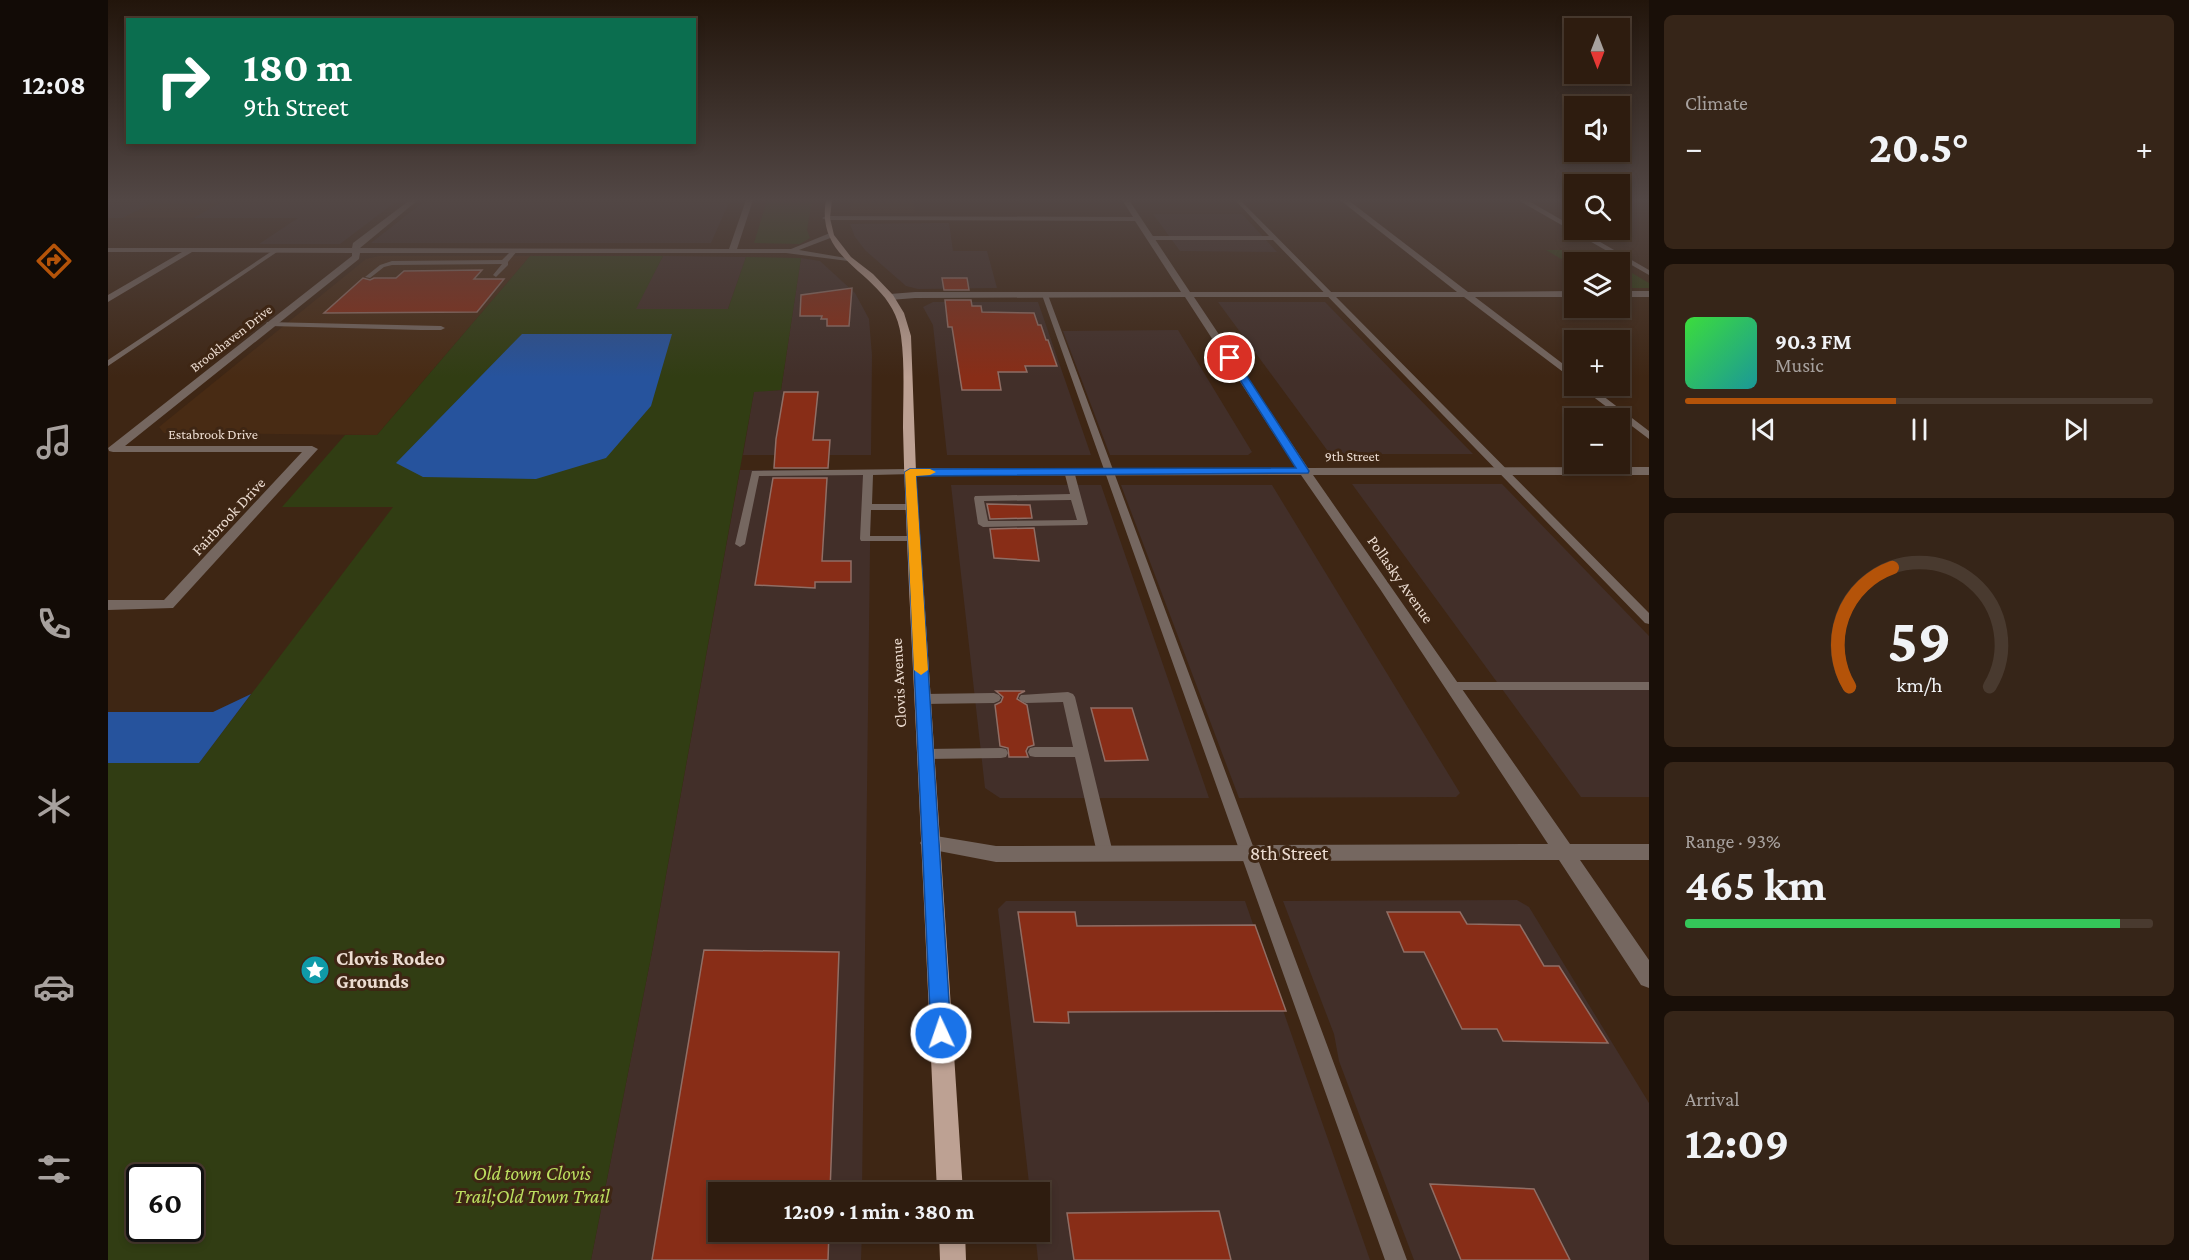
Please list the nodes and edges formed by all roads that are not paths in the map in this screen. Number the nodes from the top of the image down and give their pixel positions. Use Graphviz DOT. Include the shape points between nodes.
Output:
graph roads {
  1 [pos="175,259"];
  2 [pos="264,259"];
  3 [pos="354,259"];
  4 [pos="406,259"];
  5 [pos="507,259"];
  6 [pos="848,259"];
  7 [pos="1164,259"];
  8 [pos="1293,259"];
  9 [pos="1418,259"];
  10 [pos="1624,259"];
  11 [pos="403,262"];
  12 [pos="504,262"];
  13 [pos="1649,273"];
  14 [pos="496,275"];
  15 [pos="368,277"];
  16 [pos="1188,294"];
  17 [pos="1327,294"];
  18 [pos="1468,294"];
  19 [pos="1564,294"];
  20 [pos="1630,294"];
  21 [pos="1649,294"];
  22 [pos="1045,295"];
  23 [pos="890,297"];
  24 [pos="108,299"];
  25 [pos="270,324"];
  26 [pos="441,328"];
  27 [pos="108,364"];
  28 [pos="1564,369"];
  29 [pos="1597,396"];
  30 [pos="1649,436"];
  31 [pos="113,448"];
  32 [pos="312,448"];
  33 [pos="1069,471"];
  34 [pos="1109,471"];
  35 [pos="1304,471"];
  36 [pos="1502,471"];
  37 [pos="1649,471"];
  38 [pos="910,472"];
  39 [pos="868,473"];
  40 [pos="1076,497"];
  41 [pos="867,507"];
  42 [pos="912,507"];
  43 [pos="914,539"];
  44 [pos="740,544"];
  45 [pos="108,605"];
  46 [pos="1649,620"];
  47 [pos="1452,686"];
  48 [pos="1649,686"];
  49 [pos="994,698"];
  50 [pos="1026,698"];
  51 [pos="922,699"];
  52 [pos="1035,752"];
  53 [pos="1081,752"];
  54 [pos="1000,753"];
  55 [pos="925,754"];
  56 [pos="930,843"];
  57 [pos="1564,852"];
  58 [pos="1649,852"];
  59 [pos="1105,853"];
  60 [pos="1248,853"];
  61 [pos="1649,978"];
  62 [pos="949,1182"];
  63 [pos="952,1242"];
  64 [pos="953,1260"];
  65 [pos="1396,1260"];
  1 -- 24 [label="street"];
  2 -- 27 [label="lane"];
  3 -- 25 [label="street, Brookhaven Drive"];
  4 -- 11 [label="lane"];
  5 -- 12 [label="lane"];
  6 -- 23 [label="main road, Clovis Avenue"];
  7 -- 16 [label="street, Pollasky Avenue"];
  8 -- 17 [label="lane"];
  9 -- 18 [label="street"];
  10 -- 13 [label="street"];
  11 -- 12 [label="lane"];
  11 -- 15 [label="lane" via="385,264"];
  12 -- 14 [label="lane"];
  16 -- 17 [label="street"];
  16 -- 22 [label="street"];
  16 -- 35 [label="street, Pollasky Avenue"];
  17 -- 18 [label="street"];
  17 -- 36 [label="lane"];
  18 -- 19 [label="street"];
  18 -- 28 [label="street"];
  20 -- 21 [label="street"];
  22 -- 23 [label="street"];
  22 -- 34 [label="lane"];
  23 -- 38 [label="main road, Clovis Avenue" via="900,313 906,336"];
  25 -- 26 [label="lane"];
  25 -- 31 [label="street, Brookhaven Drive"];
  29 -- 30 [label="street"];
  31 -- 32 [label="street, Estabrook Drive"];
  32 -- 45 [label="street, Fairbrook Drive" via="168,605"];
  33 -- 34 [label="street, 9th Street"];
  33 -- 38 [label="street, 9th Street"];
  33 -- 40 [label="lane"];
  34 -- 35 [label="street, 9th Street"];
  34 -- 60 [label="lane"];
  35 -- 36 [label="street, 9th Street"];
  35 -- 47 [label="street, Pollasky Avenue"];
  36 -- 37 [label="street, 9th Street"];
  36 -- 46 [label="lane"];
  38 -- 39 [label="lane"];
  38 -- 42 [label="main road, Clovis Avenue"];
  39 -- 41 [label="lane"];
  39 -- 44 [label="lane" via="755,473"];
  40 -- 40 [label="lane" via="1065,497 979,498 983,524 1083,524"];
  41 -- 42 [label="lane"];
  41 -- 43 [label="lane" via="865,539"];
  42 -- 43 [label="main road, Clovis Avenue"];
  43 -- 51 [label="main road, Clovis Avenue"];
  47 -- 48 [label="lane"];
  47 -- 57 [label="street, Pollasky Avenue"];
  49 -- 51 [label="lane"];
  50 -- 53 [label="lane" via="1068,697"];
  51 -- 55 [label="main road, Clovis Avenue"];
  52 -- 53 [label="lane"];
  53 -- 59 [label="lane"];
  54 -- 55 [label="lane"];
  55 -- 56 [label="main road, Clovis Avenue"];
  56 -- 59 [label="street, 8th Street" via="996,854"];
  56 -- 62 [label="main road, Clovis Avenue"];
  57 -- 58 [label="street, 8th Street"];
  57 -- 60 [label="street, 8th Street"];
  57 -- 61 [label="street, Pollasky Avenue"];
  59 -- 60 [label="street, 8th Street"];
  60 -- 65 [label="lane"];
  63 -- 64 [label="main road"];
}
